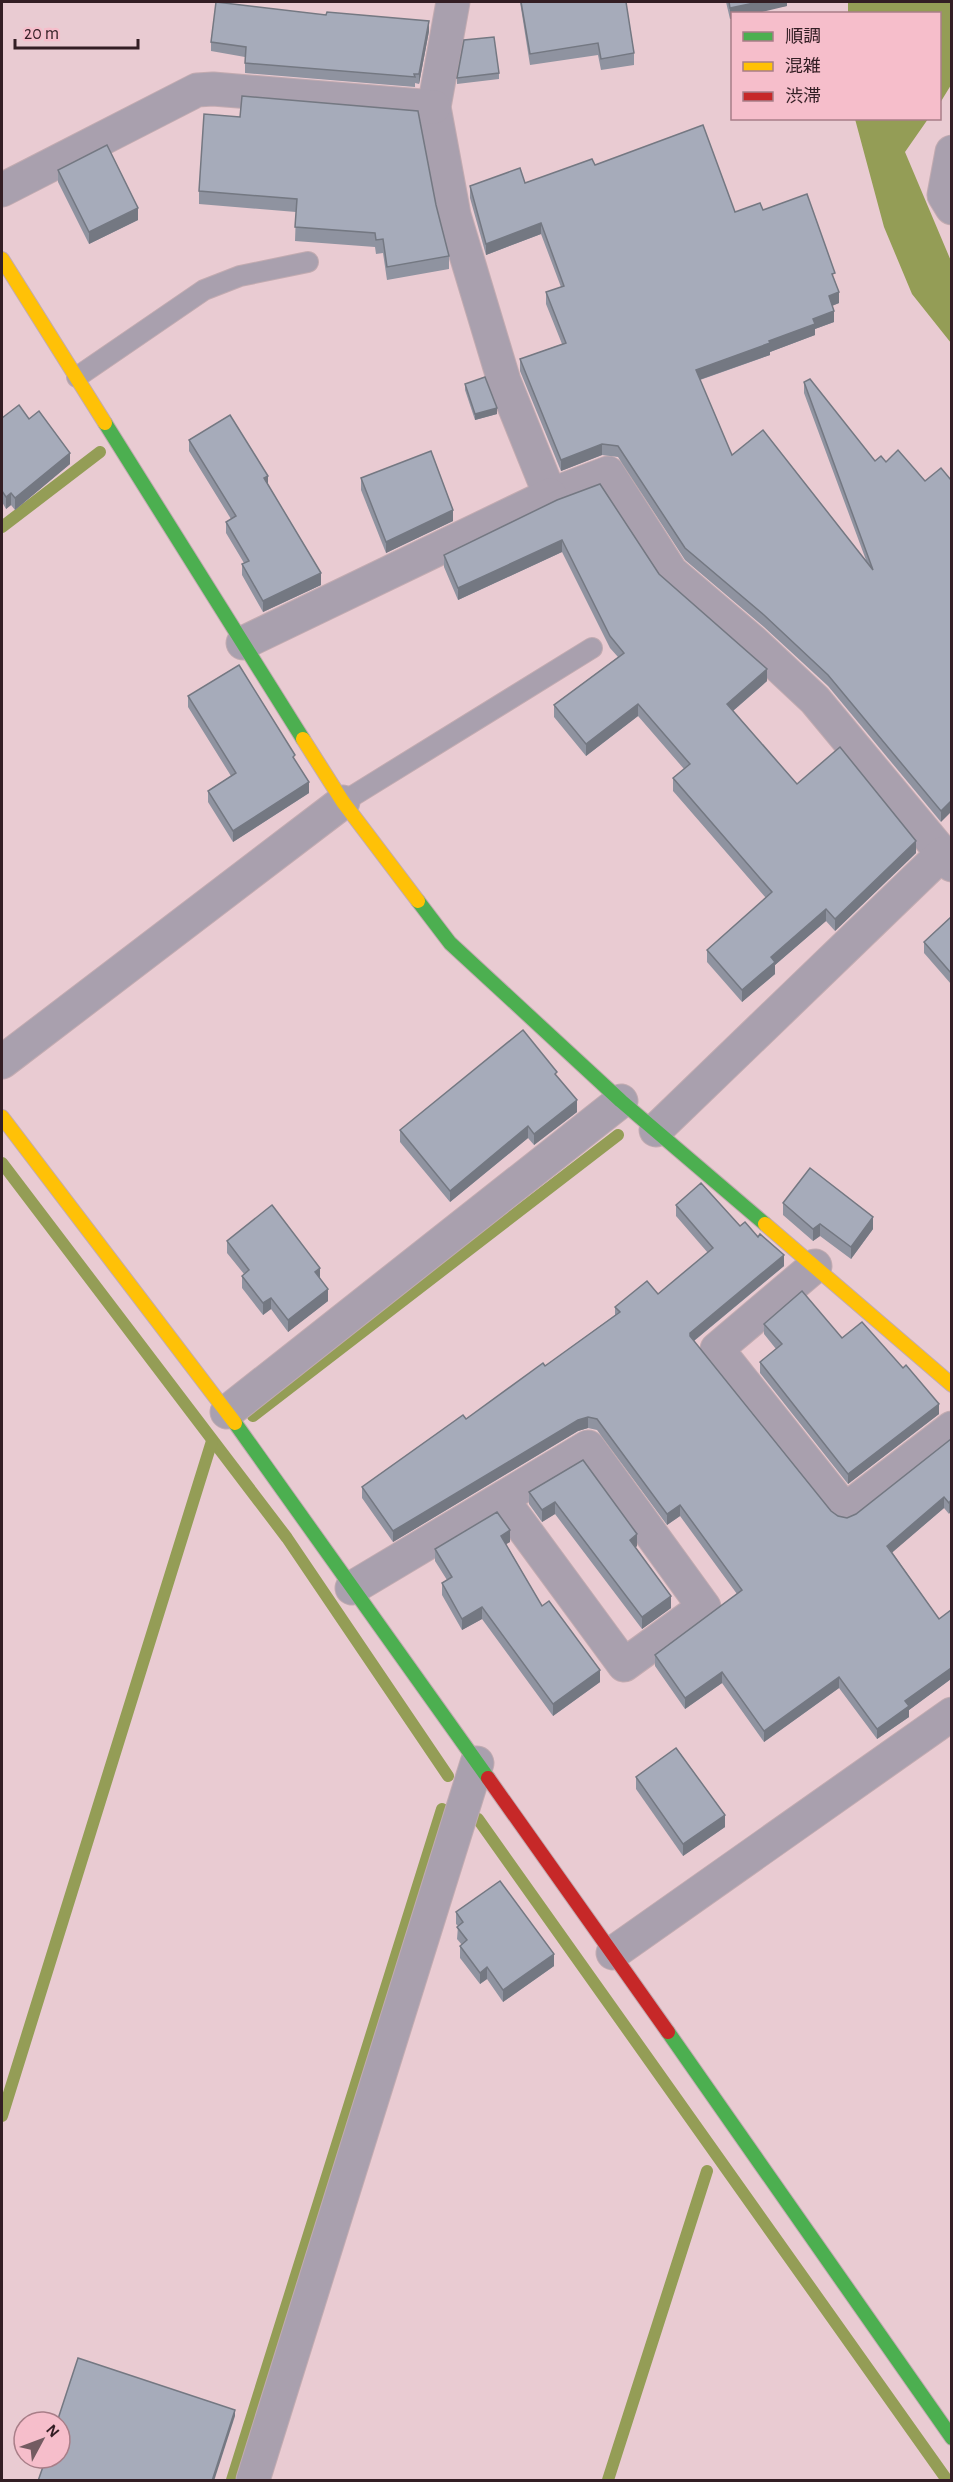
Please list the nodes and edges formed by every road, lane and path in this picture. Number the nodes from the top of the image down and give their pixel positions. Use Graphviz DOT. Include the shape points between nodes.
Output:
graph roads {
  1 [pos="453,2"];
  2 [pos="434,107"];
  3 [pos="951,152"];
  4 [pos="2,190"];
  5 [pos="951,208"];
  6 [pos="2,259"];
  7 [pos="308,262"];
  8 [pos="77,377"];
  9 [pos="550,495"];
  10 [pos="243,643"];
  11 [pos="592,648"];
  12 [pos="343,802"];
  13 [pos="947,860"];
  14 [pos="2,1062"];
  15 [pos="621,1101"];
  16 [pos="2,1117"];
  17 [pos="656,1130"];
  18 [pos="814,1266"];
  19 [pos="951,1384"];
  20 [pos="227,1412"];
  21 [pos="951,1428"];
  22 [pos="501,1499"];
  23 [pos="352,1588"];
  24 [pos="951,1714"];
  25 [pos="477,1763"];
  26 [pos="613,1953"];
  27 [pos="951,2438"];
  28 [pos="253,2481"];
  1 -- 2 [label="street"];
  2 -- 4 [label="street" via="197,90"];
  2 -- 9 [label="street" via="454,215 504,381"];
  3 -- 5 [label="street" via="944,195"];
  6 -- 8 [label="street"];
  7 -- 8 [label="lane" via="240,276 204,290"];
  8 -- 10 [label="street"];
  9 -- 10 [label="street"];
  9 -- 13 [label="street" via="609,473 671,572 815,700"];
  10 -- 12 [label="street"];
  11 -- 12 [label="lane"];
  12 -- 14 [label="street"];
  12 -- 15 [label="street" via="450,943"];
  13 -- 17 [label="street"];
  15 -- 17 [label="street"];
  15 -- 20 [label="street"];
  16 -- 20 [label="street"];
  17 -- 18 [label="street"];
  18 -- 19 [label="street"];
  18 -- 21 [label="street" via="717,1348 845,1510"];
  20 -- 23 [label="street"];
  22 -- 22 [label="street" via="588,1447 704,1608 624,1665"];
  22 -- 23 [label="street"];
  23 -- 25 [label="street"];
  24 -- 26 [label="street"];
  25 -- 26 [label="street"];
  25 -- 28 [label="street"];
  26 -- 27 [label="street"];
}
